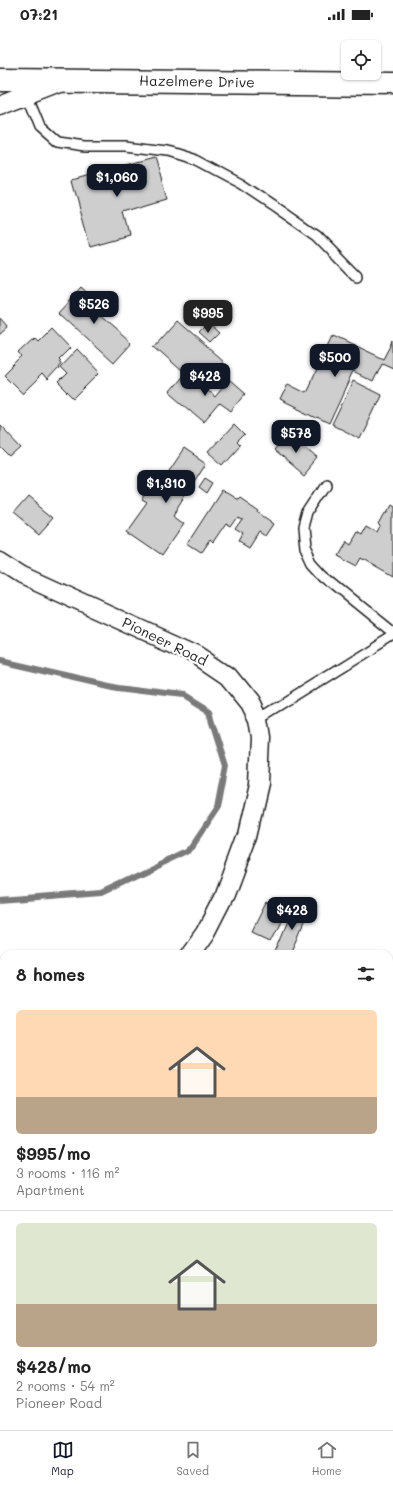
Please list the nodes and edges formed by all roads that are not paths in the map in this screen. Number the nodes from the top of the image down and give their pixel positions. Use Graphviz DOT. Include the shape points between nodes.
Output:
graph roads {
  1 [pos="0,80"];
  2 [pos="67,80"];
  3 [pos="393,84"];
  4 [pos="26,95"];
  5 [pos="0,106"];
  6 [pos="357,277"];
  7 [pos="326,484"];
  8 [pos="0,561"];
  9 [pos="393,633"];
  10 [pos="258,719"];
  11 [pos="193,950"];
  1 -- 2 [label="street, Hazelmere Drive"];
  2 -- 3 [label="street, Hazelmere Drive"];
  2 -- 4 [label="street"];
  4 -- 5 [label="street"];
  4 -- 6 [label="lane" via="40,127 57,142 167,151 196,160 241,184 317,236"];
  7 -- 9 [label="lane" via="307,513 303,528 305,548 312,562 324,576"];
  8 -- 10 [label="street, Pioneer Road" via="22,574 197,655 228,676 250,703"];
  9 -- 10 [label="lane"];
  10 -- 11 [label="street, Pioneer Road" via="261,737 259,784 247,835 225,894 205,933"];
}
